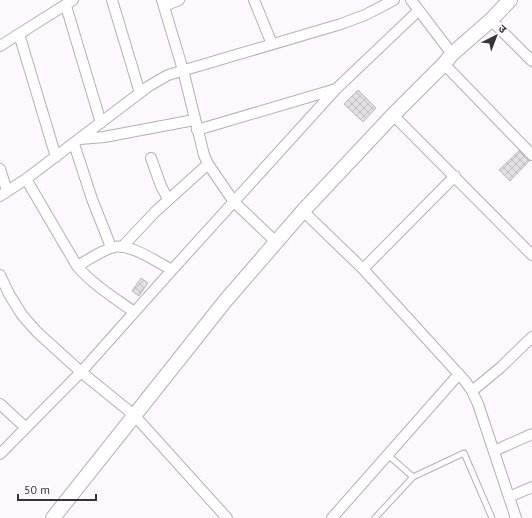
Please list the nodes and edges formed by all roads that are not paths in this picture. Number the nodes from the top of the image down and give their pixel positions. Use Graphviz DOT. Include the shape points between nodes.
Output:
graph roads {
  1 [pos="112,0"];
  2 [pos="179,0"];
  3 [pos="254,0"];
  4 [pos="394,0"];
  5 [pos="411,0"];
  6 [pos="510,0"];
  7 [pos="70,2"];
  8 [pos="163,3"];
  9 [pos="418,11"];
  10 [pos="491,20"];
  11 [pos="19,34"];
  12 [pos="272,44"];
  13 [pos="0,46"];
  14 [pos="448,59"];
  15 [pos="532,61"];
  16 [pos="183,70"];
  17 [pos="336,89"];
  18 [pos="140,93"];
  19 [pos="393,115"];
  20 [pos="101,123"];
  21 [pos="196,125"];
  22 [pos="77,141"];
  23 [pos="532,155"];
  24 [pos="56,157"];
  25 [pos="151,158"];
  26 [pos="208,164"];
  27 [pos="0,169"];
  28 [pos="455,176"];
  29 [pos="26,179"];
  30 [pos="4,193"];
  31 [pos="168,199"];
  32 [pos="234,202"];
  33 [pos="303,211"];
  34 [pos="276,242"];
  35 [pos="123,246"];
  36 [pos="111,247"];
  37 [pos="532,255"];
  38 [pos="78,266"];
  39 [pos="363,269"];
  40 [pos="172,270"];
  41 [pos="0,275"];
  42 [pos="134,312"];
  43 [pos="532,337"];
  44 [pos="82,372"];
  45 [pos="459,374"];
  46 [pos="472,391"];
  47 [pos="0,404"];
  48 [pos="134,415"];
  49 [pos="25,427"];
  50 [pos="532,434"];
  51 [pos="494,451"];
  52 [pos="0,454"];
  53 [pos="388,455"];
  54 [pos="413,477"];
  55 [pos="532,487"];
  56 [pos="509,497"];
  57 [pos="53,518"];
  58 [pos="227,518"];
  59 [pos="332,518"];
  60 [pos="375,518"];
  61 [pos="492,518"];
  62 [pos="516,518"];
  1 -- 18 [label="street"];
  2 -- 8 [label="street"];
  3 -- 12 [label="street"];
  4 -- 12 [label="street" via="366,15"];
  5 -- 9 [label="street"];
  6 -- 10 [label="street"];
  7 -- 11 [label="street"];
  7 -- 20 [label="street"];
  8 -- 16 [label="street"];
  9 -- 14 [label="street"];
  9 -- 17 [label="street"];
  10 -- 14 [label="street"];
  10 -- 15 [label="street"];
  11 -- 13 [label="street"];
  11 -- 24 [label="street"];
  12 -- 16 [label="street"];
  14 -- 19 [label="street"];
  14 -- 23 [label="street"];
  16 -- 18 [label="street" via="160,79"];
  16 -- 21 [label="street"];
  17 -- 21 [label="street"];
  17 -- 32 [label="street"];
  18 -- 20 [label="street"];
  19 -- 28 [label="street"];
  19 -- 33 [label="street"];
  20 -- 22 [label="street"];
  21 -- 22 [label="street"];
  21 -- 26 [label="street"];
  22 -- 24 [label="street"];
  22 -- 36 [label="street" via="92,199"];
  24 -- 29 [label="street"];
  25 -- 31 [label="street"];
  26 -- 31 [label="street"];
  26 -- 32 [label="street"];
  27 -- 30 [label="street"];
  28 -- 37 [label="street"];
  28 -- 39 [label="street"];
  29 -- 30 [label="street"];
  29 -- 38 [label="street"];
  31 -- 35 [label="street"];
  32 -- 34 [label="street"];
  32 -- 40 [label="street"];
  33 -- 34 [label="street"];
  33 -- 39 [label="street"];
  34 -- 48 [label="street"];
  35 -- 36 [label="street"];
  35 -- 40 [label="street"];
  36 -- 38 [label="street"];
  38 -- 42 [label="street" via="85,276"];
  39 -- 45 [label="street"];
  40 -- 42 [label="street"];
  41 -- 44 [label="street" via="22,315"];
  42 -- 44 [label="street"];
  43 -- 46 [label="street" via="491,377"];
  44 -- 48 [label="street"];
  44 -- 49 [label="street"];
  45 -- 46 [label="street"];
  45 -- 53 [label="street"];
  46 -- 51 [label="street"];
  47 -- 49 [label="street"];
  48 -- 57 [label="street"];
  48 -- 58 [label="street"];
  49 -- 52 [label="street"];
  50 -- 51 [label="street"];
  51 -- 56 [label="street"];
  53 -- 54 [label="lane"];
  53 -- 59 [label="street"];
  54 -- 60 [label="lane"];
  54 -- 61 [label="lane" via="464,453"];
  55 -- 56 [label="street"];
  56 -- 62 [label="street"];
}
